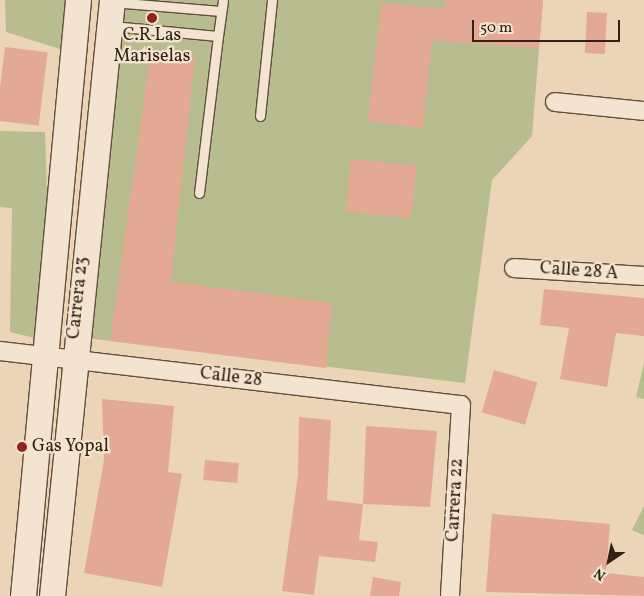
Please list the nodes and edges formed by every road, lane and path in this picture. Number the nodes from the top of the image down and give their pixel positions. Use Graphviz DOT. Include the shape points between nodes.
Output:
graph roads {
  1 [pos="78,0"];
  2 [pos="222,0"];
  3 [pos="272,0"];
  4 [pos="111,10"];
  5 [pos="221,11"];
  6 [pos="218,36"];
  7 [pos="555,102"];
  8 [pos="644,111"];
  9 [pos="260,116"];
  10 [pos="200,193"];
  11 [pos="514,268"];
  12 [pos="644,276"];
  13 [pos="0,352"];
  14 [pos="43,357"];
  15 [pos="72,360"];
  16 [pos="461,404"];
  17 [pos="24,596"];
  18 [pos="52,596"];
  19 [pos="450,596"];
  1 -- 14 [label="street, Carrera 23"];
  2 -- 5 [label="lane"];
  3 -- 9 [label="lane"];
  4 -- 5 [label="lane"];
  4 -- 6 [label="lane"];
  4 -- 15 [label="street, Carrera 23"];
  5 -- 6 [label="lane"];
  6 -- 10 [label="lane"];
  7 -- 8 [label="street"];
  11 -- 12 [label="street, Calle 28 A"];
  13 -- 14 [label="street, Calle 28"];
  14 -- 15 [label="street, Calle 28"];
  14 -- 17 [label="street, Carrera 23"];
  15 -- 16 [label="street, Calle 28"];
  15 -- 18 [label="street, Carrera 23"];
  16 -- 19 [label="street, Carrera 22"];
}
